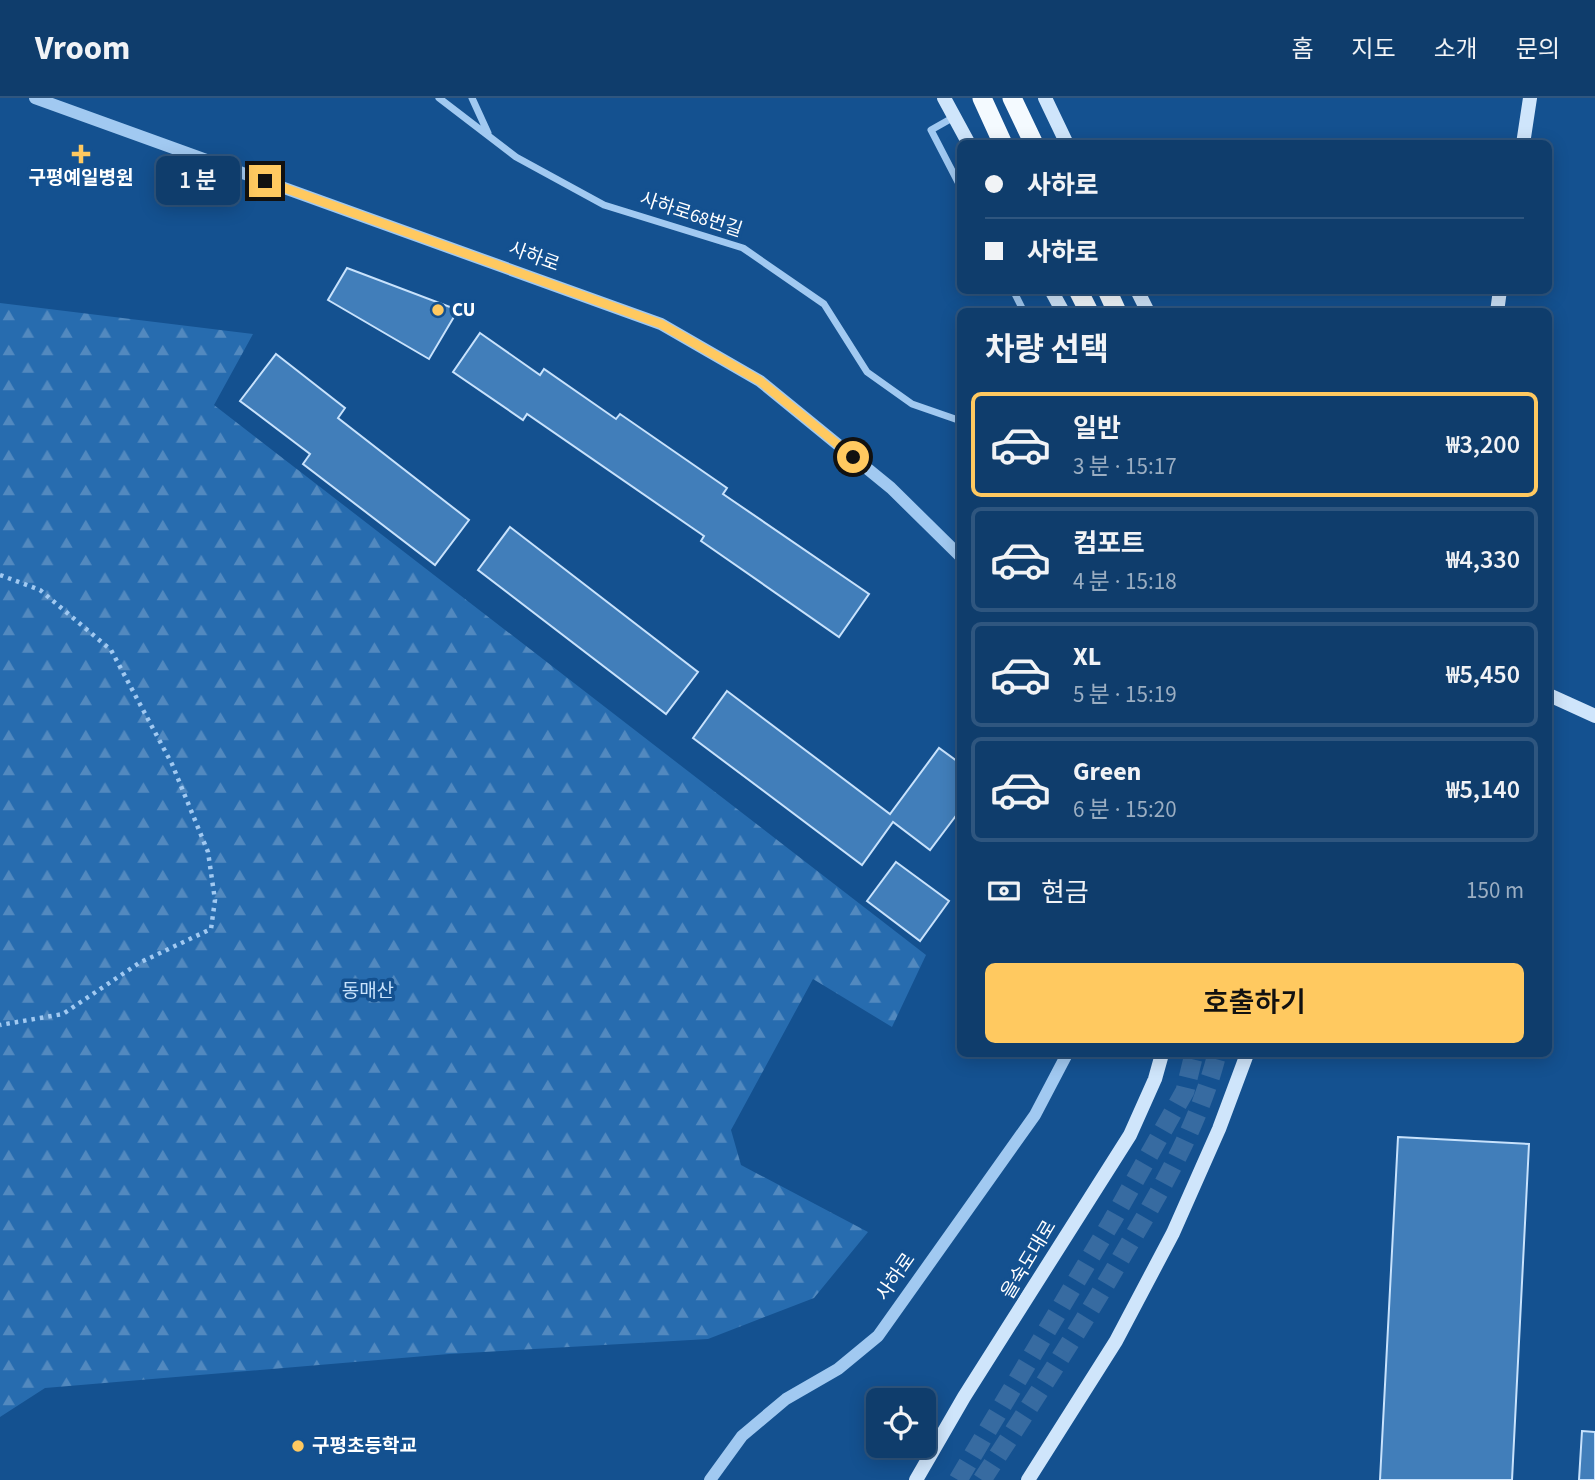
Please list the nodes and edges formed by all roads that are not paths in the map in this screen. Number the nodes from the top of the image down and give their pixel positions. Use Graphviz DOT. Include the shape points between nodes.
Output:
graph roads {
  1 [pos="35,98"];
  2 [pos="439,98"];
  3 [pos="472,98"];
  4 [pos="944,98"];
  5 [pos="982,98"];
  6 [pos="1012,98"];
  7 [pos="1045,98"];
  8 [pos="1530,98"];
  9 [pos="954,117"];
  10 [pos="490,137"];
  11 [pos="967,140"];
  12 [pos="1001,140"];
  13 [pos="1032,140"];
  14 [pos="1065,140"];
  15 [pos="1524,140"];
  16 [pos="957,180"];
  17 [pos="957,420"];
  18 [pos="957,553"];
  19 [pos="1552,696"];
  20 [pos="1595,716"];
  21 [pos="1064,1057"];
  22 [pos="1161,1057"];
  23 [pos="1246,1057"];
  24 [pos="710,1480"];
  25 [pos="916,1480"];
  26 [pos="1028,1480"];
  1 -- 18 [label="street, 사하로" via="661,324 760,381 891,488"];
  2 -- 10 [label="street, 사하로68번길"];
  3 -- 10 [label="street, 사하로68번길"];
  4 -- 9 [label="main road"];
  5 -- 12 [label="highway"];
  6 -- 13 [label="highway"];
  7 -- 14 [label="main road"];
  8 -- 15 [label="main road"];
  9 -- 11 [label="main road"];
  9 -- 16 [label="street" via="931,130"];
  10 -- 17 [label="street, 사하로68번길" via="516,158 604,205 743,248 824,304 867,372 912,404"];
  19 -- 20 [label="main road"];
  21 -- 24 [label="street, 사하로" via="1035,1115 878,1336 838,1369 786,1399 742,1436"];
  22 -- 25 [label="main road, 을숙도대로" via="1130,1135"];
  23 -- 26 [label="main road" via="1173,1233 1116,1341"];
}
